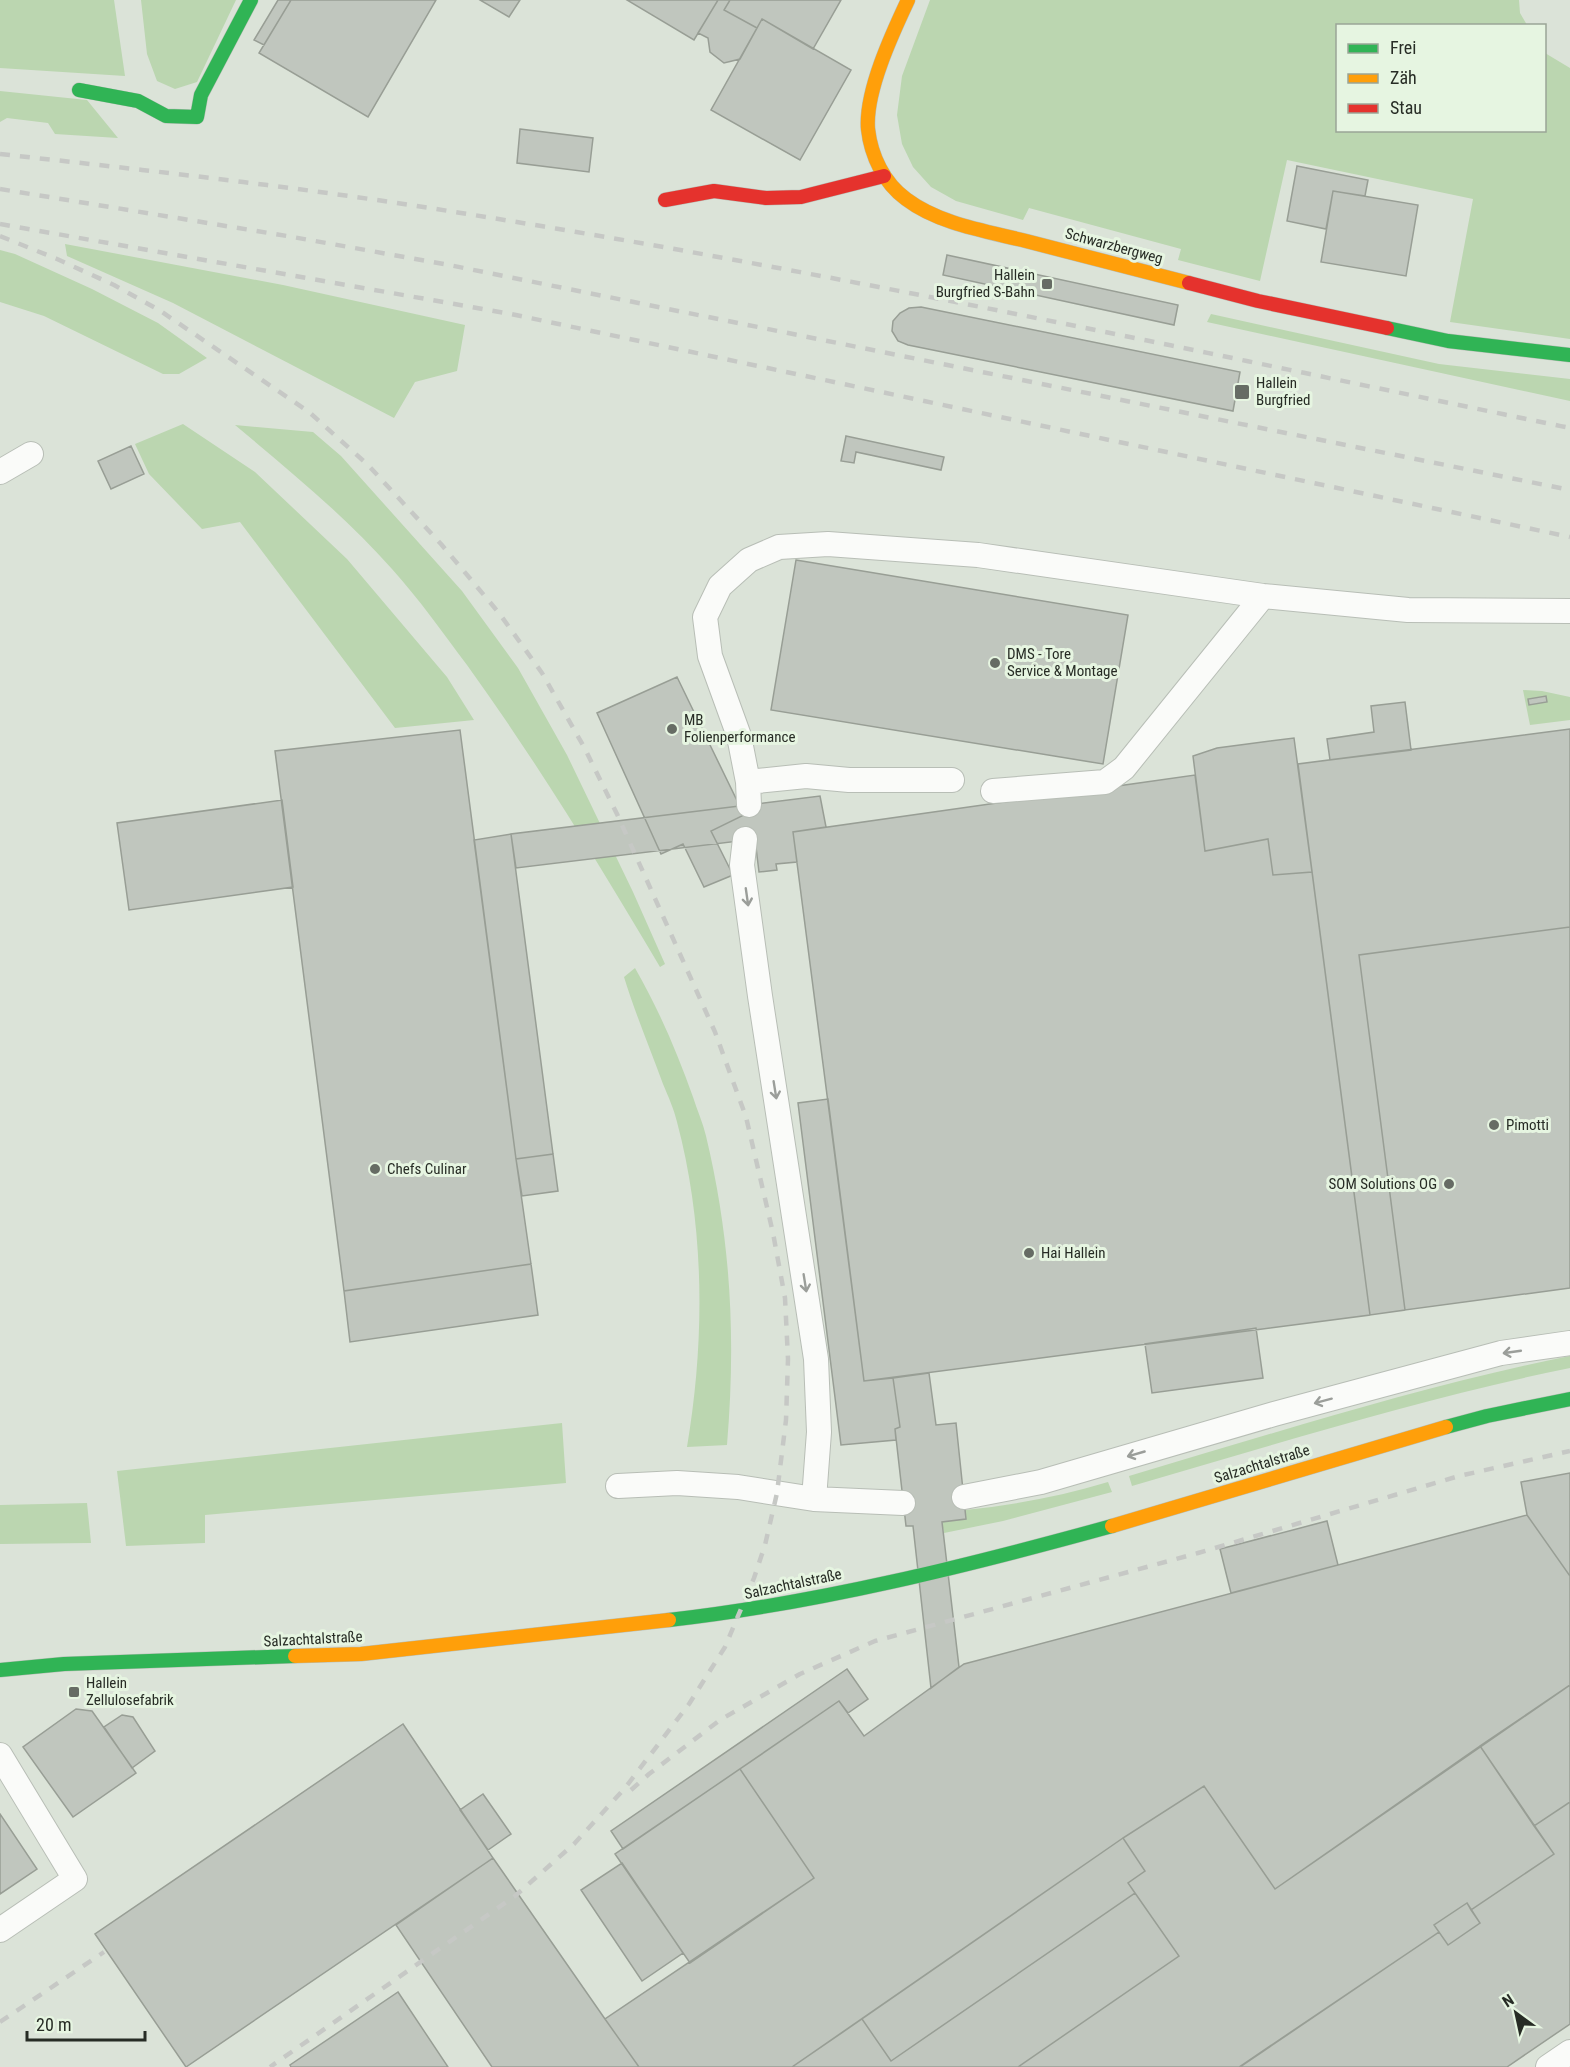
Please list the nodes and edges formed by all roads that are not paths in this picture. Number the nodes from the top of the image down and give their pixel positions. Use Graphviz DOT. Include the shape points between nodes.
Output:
graph roads {
  1 [pos="251,0"];
  2 [pos="908,0"];
  3 [pos="79,90"];
  4 [pos="884,176"];
  5 [pos="665,200"];
  6 [pos="1570,355"];
  7 [pos="31,454"];
  8 [pos="0,472"];
  9 [pos="1263,596"];
  10 [pos="1570,611"];
  11 [pos="952,780"];
  12 [pos="993,791"];
  13 [pos="746,839"];
  14 [pos="1570,1343"];
  15 [pos="1570,1399"];
  16 [pos="618,1486"];
  17 [pos="964,1497"];
  18 [pos="814,1499"];
  19 [pos="903,1503"];
  20 [pos="0,1670"];
  21 [pos="0,1755"];
  22 [pos="0,1930"];
  23 [pos="1570,2052"];
  24 [pos="1548,2067"];
  1 -- 3 [label="main road" via="201,95 197,117 166,116 138,101"];
  2 -- 4 [label="main road, Schwarzbergweg" via="878,79 868,118 872,151"];
  4 -- 5 [label="main road" via="801,197 766,198 714,191"];
  4 -- 6 [label="main road, Schwarzbergweg" via="910,201 967,226 1258,301 1448,341"];
  7 -- 8 [label="lane"];
  9 -- 10 [label="lane" via="1407,610"];
  9 -- 11 [label="lane" via="978,555 828,544 779,547 749,560 720,586 705,617 710,656 739,736 748,793 806,776"];
  9 -- 12 [label="lane" via="1124,768 1105,782"];
  13 -- 18 [label="lane, one-way" via="742,865 758,984 816,1359 819,1432"];
  14 -- 17 [label="lane, one-way" via="1501,1353 1041,1482"];
  15 -- 20 [label="main road, Salzachtalstraße" via="1487,1416 983,1562 740,1612 361,1654 64,1664"];
  16 -- 18 [label="lane" via="677,1483"];
  18 -- 19 [label="lane"];
  21 -- 22 [label="lane" via="75,1879"];
  23 -- 24 [label="lane"];
}
